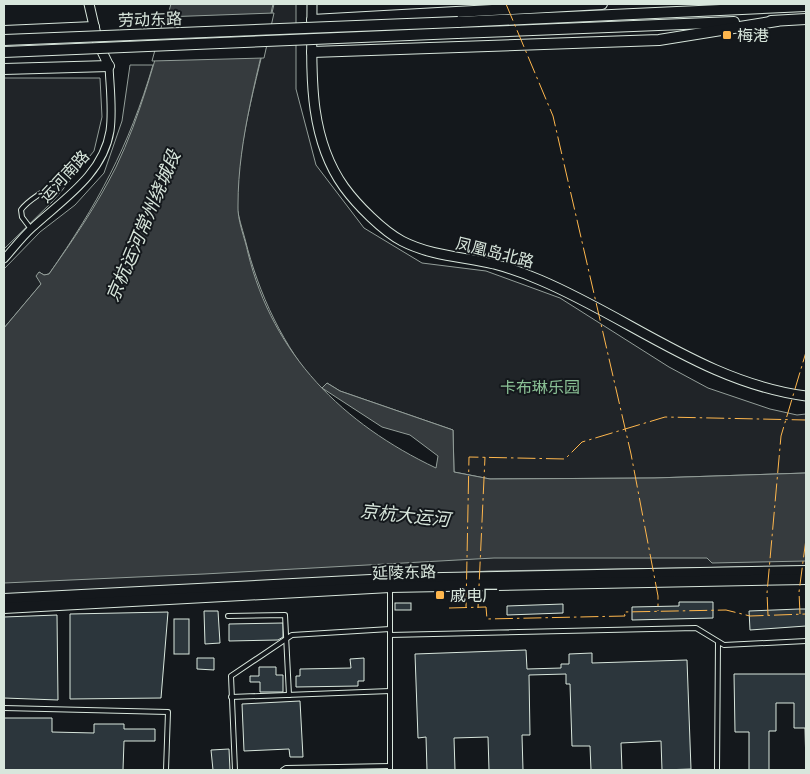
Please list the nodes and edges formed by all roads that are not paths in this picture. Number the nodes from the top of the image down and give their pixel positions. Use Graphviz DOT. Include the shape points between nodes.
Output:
graph roads {
  1 [pos="88,4"];
  2 [pos="312,4"];
  3 [pos="602,4"];
  4 [pos="707,4"];
  5 [pos="806,6"];
  6 [pos="776,8"];
  7 [pos="806,19"];
  8 [pos="312,20"];
  9 [pos="777,21"];
  10 [pos="94,27"];
  11 [pos="4,32"];
  12 [pos="4,40"];
  13 [pos="4,52"];
  14 [pos="312,52"];
  15 [pos="109,66"];
  16 [pos="4,69"];
  17 [pos="55,179"];
  18 [pos="31,229"];
  19 [pos="4,259"];
  20 [pos="806,396"];
  21 [pos="806,571"];
  22 [pos="806,579"];
  23 [pos="390,587"];
  24 [pos="4,599"];
  25 [pos="4,608"];
  26 [pos="228,616"];
  27 [pos="390,630"];
  28 [pos="390,635"];
  29 [pos="286,639"];
  30 [pos="806,641"];
  31 [pos="718,642"];
  32 [pos="390,691"];
  33 [pos="289,695"];
  34 [pos="231,697"];
  35 [pos="4,708"];
  36 [pos="390,768"];
  37 [pos="166,770"];
  38 [pos="235,770"];
  39 [pos="283,770"];
  40 [pos="717,770"];
  1 -- 10 [label="street"];
  2 -- 8 [label="street, 凤凰岛北路"];
  3 -- 8 [label="main road"];
  4 -- 6 [label="main road"];
  5 -- 6 [label="main road, 劳动东路"];
  6 -- 12 [label="main road, 劳动东路, bridge"];
  7 -- 9 [label="main road, 劳动东路"];
  8 -- 14 [label="street, 凤凰岛北路"];
  9 -- 13 [label="main road, 劳动东路, bridge"];
  9 -- 14 [label="main road" via="659,40"];
  10 -- 11 [label="main road"];
  10 -- 15 [label="street"];
  14 -- 20 [label="street, 凤凰岛北路" via="313,104 326,153 344,187 368,214 402,241 446,256 494,264 540,280 684,356 733,378 762,388"];
  15 -- 16 [label="main road"];
  15 -- 18 [label="street, 运河南路" via="109,133 99,163 70,196"];
  17 -- 18 [label="lane" via="50,187 21,210"];
  18 -- 19 [label="street, 运河南路"];
  21 -- 24 [label="main road, 延陵东路" via="399,579"];
  22 -- 23 [label="main road, 延陵东路"];
  23 -- 25 [label="main road, 延陵东路"];
  23 -- 27 [label="lane"];
  26 -- 29 [label="lane" via="285,615"];
  27 -- 28 [label="lane"];
  27 -- 29 [label="lane" via="292,635"];
  28 -- 31 [label="lane" via="696,628"];
  28 -- 32 [label="lane"];
  29 -- 33 [label="lane"];
  29 -- 34 [label="lane" via="231,676"];
  30 -- 31 [label="lane" via="724,645"];
  31 -- 40 [label="lane"];
  32 -- 33 [label="lane"];
  32 -- 36 [label="lane"];
  33 -- 34 [label="lane"];
  34 -- 38 [label="lane"];
  35 -- 37 [label="lane" via="168,712"];
  36 -- 39 [label="lane"];
}
